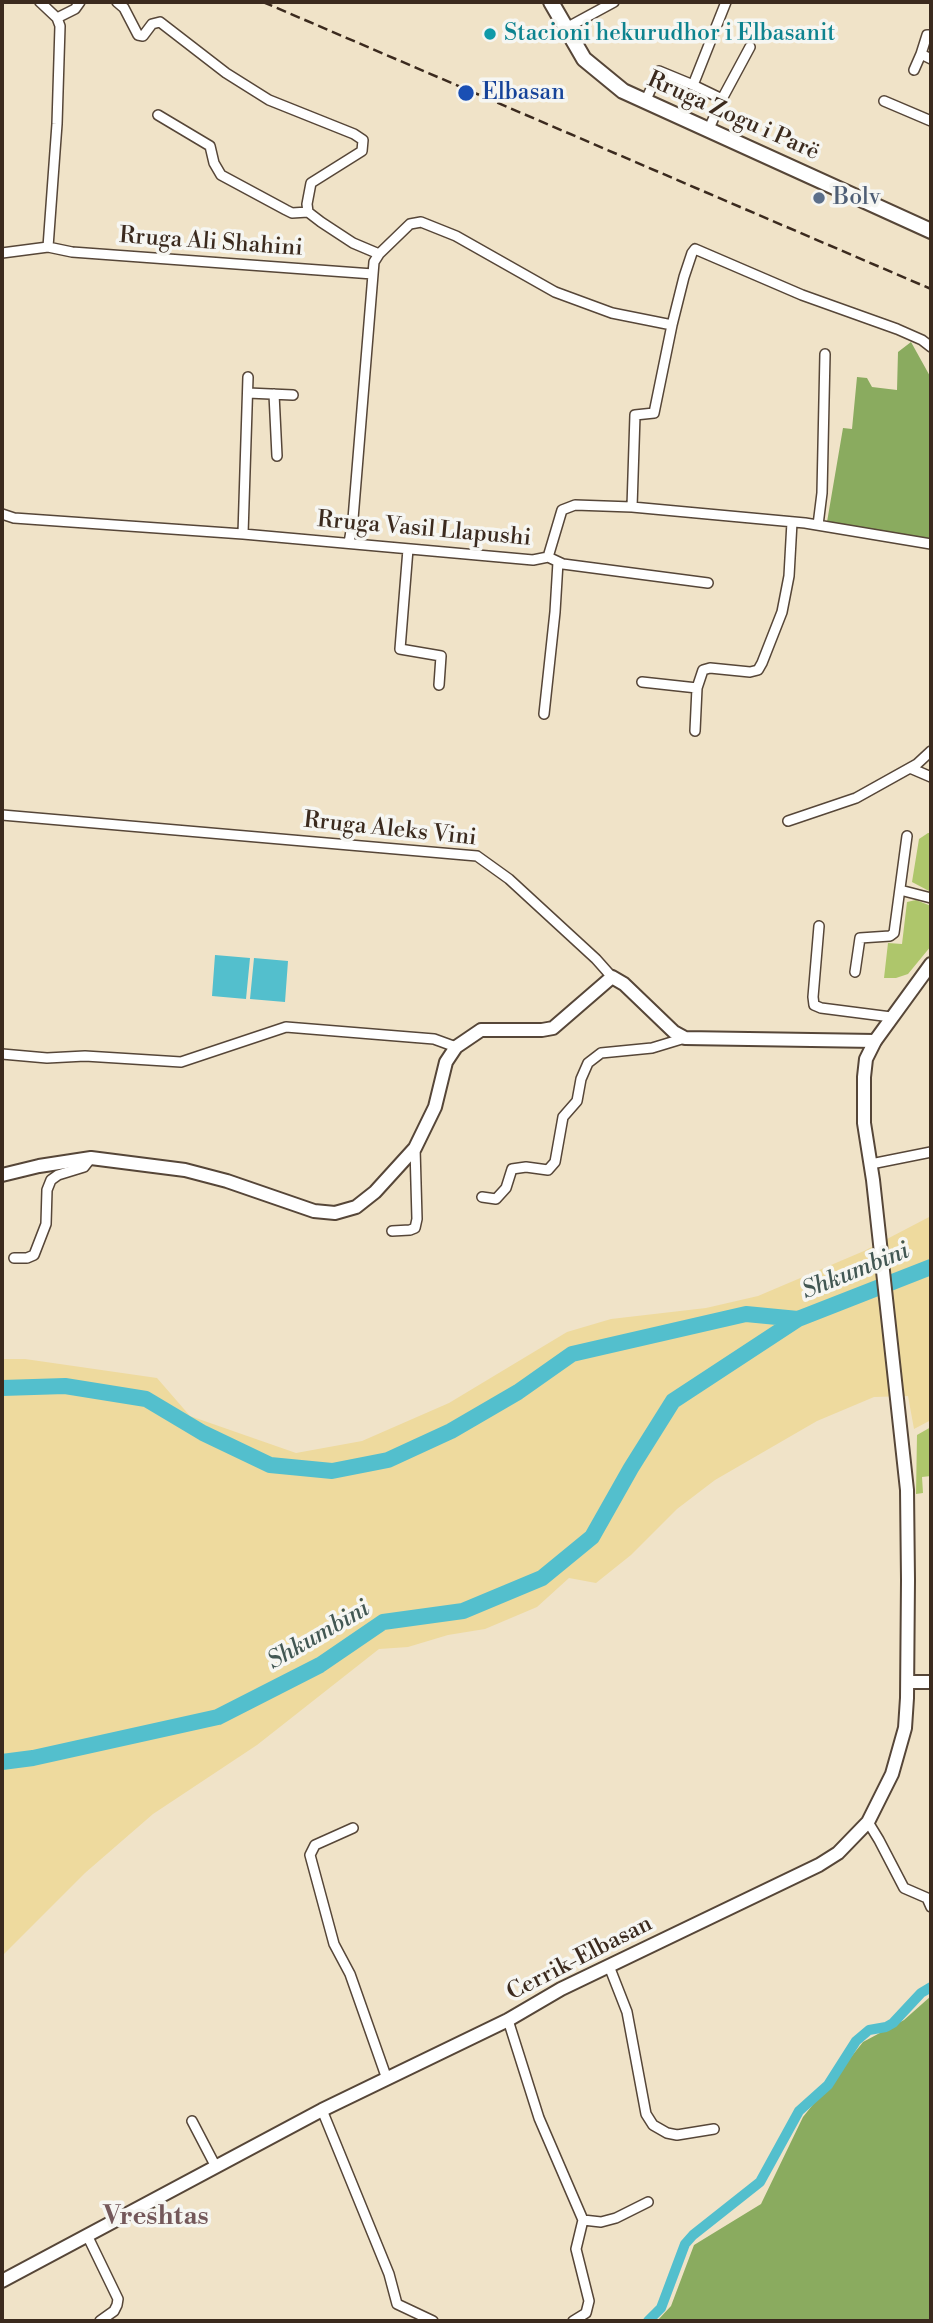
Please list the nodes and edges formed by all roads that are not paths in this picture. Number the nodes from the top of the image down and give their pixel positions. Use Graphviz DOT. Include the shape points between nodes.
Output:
graph roads {
  1 [pos="40,2"];
  2 [pos="80,2"];
  3 [pos="117,2"];
  4 [pos="551,2"];
  5 [pos="614,2"];
  6 [pos="726,2"];
  7 [pos="57,18"];
  8 [pos="568,27"];
  9 [pos="931,35"];
  10 [pos="750,47"];
  11 [pos="921,54"];
  12 [pos="931,59"];
  13 [pos="914,70"];
  14 [pos="693,85"];
  15 [pos="722,99"];
  16 [pos="884,101"];
  17 [pos="645,102"];
  18 [pos="158,115"];
  19 [pos="931,121"];
  20 [pos="709,131"];
  21 [pos="308,212"];
  22 [pos="931,231"];
  23 [pos="48,247"];
  24 [pos="2,253"];
  25 [pos="379,254"];
  26 [pos="373,274"];
  27 [pos="672,325"];
  28 [pos="931,347"];
  29 [pos="825,354"];
  30 [pos="248,377"];
  31 [pos="248,393"];
  32 [pos="274,394"];
  33 [pos="293,396"];
  34 [pos="277,456"];
  35 [pos="632,507"];
  36 [pos="2,514"];
  37 [pos="792,522"];
  38 [pos="818,525"];
  39 [pos="243,534"];
  40 [pos="349,543"];
  41 [pos="931,544"];
  42 [pos="408,549"];
  43 [pos="548,557"];
  44 [pos="558,562"];
  45 [pos="708,583"];
  46 [pos="642,682"];
  47 [pos="439,685"];
  48 [pos="698,688"];
  49 [pos="544,714"];
  50 [pos="695,732"];
  51 [pos="931,751"];
  52 [pos="910,768"];
  53 [pos="931,776"];
  54 [pos="2,815"];
  55 [pos="788,821"];
  56 [pos="908,836"];
  57 [pos="900,890"];
  58 [pos="931,898"];
  59 [pos="818,926"];
  60 [pos="931,964"];
  61 [pos="855,971"];
  62 [pos="612,977"];
  63 [pos="891,1017"];
  64 [pos="685,1038"];
  65 [pos="874,1041"];
  66 [pos="456,1047"];
  67 [pos="2,1054"];
  68 [pos="415,1149"];
  69 [pos="931,1152"];
  70 [pos="91,1158"];
  71 [pos="871,1164"];
  72 [pos="2,1175"];
  73 [pos="482,1197"];
  74 [pos="392,1231"];
  75 [pos="14,1258"];
  76 [pos="908,1682"];
  77 [pos="931,1682"];
  78 [pos="868,1822"];
  79 [pos="352,1828"];
  80 [pos="931,1907"];
  81 [pos="609,1966"];
  82 [pos="508,2020"];
  83 [pos="387,2079"];
  84 [pos="321,2110"];
  85 [pos="192,2121"];
  86 [pos="713,2129"];
  87 [pos="216,2167"];
  88 [pos="648,2202"];
  89 [pos="583,2220"];
  90 [pos="87,2235"];
  91 [pos="2,2281"];
  92 [pos="100,2321"];
  93 [pos="433,2321"];
  94 [pos="573,2321"];
  1 -- 7 [label="street"];
  2 -- 7 [label="street"];
  3 -- 21 [label="street" via="138,35 160,22 269,100 363,141 362,151 311,183"];
  4 -- 8 [label="main road, Rruga Zogu i Parë"];
  5 -- 8 [label="street"];
  6 -- 14 [label="street"];
  7 -- 23 [label="street" via="57,124"];
  8 -- 17 [label="main road, Rruga Zogu i Parë" via="583,59 623,92"];
  9 -- 11 [label="street"];
  10 -- 15 [label="street"];
  11 -- 12 [label="street"];
  11 -- 13 [label="street"];
  14 -- 15 [label="street"];
  14 -- 17 [label="street" via="659,71"];
  15 -- 20 [label="street"];
  16 -- 19 [label="street"];
  17 -- 20 [label="main road, Rruga Zogu i Parë"];
  18 -- 21 [label="street" via="210,146 221,175 292,213"];
  20 -- 22 [label="main road, Rruga Zogu i Parë"];
  21 -- 25 [label="street" via="345,238"];
  23 -- 24 [label="street, Rruga Ali Shahini"];
  23 -- 26 [label="street, Rruga Ali Shahini"];
  25 -- 26 [label="street"];
  25 -- 27 [label="street" via="410,223 421,222 456,236 555,292 612,313"];
  26 -- 40 [label="street"];
  27 -- 28 [label="street" via="695,249 802,295 897,328"];
  27 -- 35 [label="street" via="654,413 635,415"];
  29 -- 38 [label="street"];
  30 -- 31 [label="street"];
  31 -- 32 [label="street"];
  31 -- 39 [label="street"];
  32 -- 33 [label="street"];
  32 -- 34 [label="street"];
  35 -- 37 [label="street, Rruga Vasil Llapushi"];
  35 -- 43 [label="street, Rruga Vasil Llapushi" via="567,506 558,518"];
  36 -- 39 [label="street, Rruga Vasil Llapushi"];
  37 -- 38 [label="street, Rruga Vasil Llapushi"];
  37 -- 48 [label="street" via="782,612 762,663 758,670 750,671 703,670"];
  38 -- 41 [label="street, Rruga Vasil Llapushi"];
  39 -- 40 [label="street, Rruga Vasil Llapushi"];
  40 -- 42 [label="street, Rruga Vasil Llapushi"];
  42 -- 43 [label="street, Rruga Vasil Llapushi" via="533,560"];
  42 -- 47 [label="street" via="400,649 441,656"];
  43 -- 44 [label="street"];
  44 -- 45 [label="street"];
  44 -- 49 [label="street"];
  46 -- 48 [label="street"];
  48 -- 50 [label="street"];
  51 -- 52 [label="street"];
  52 -- 53 [label="street"];
  52 -- 55 [label="street" via="856,798"];
  54 -- 62 [label="street, Rruga Aleks Vini" via="477,856 509,879"];
  56 -- 57 [label="street"];
  57 -- 58 [label="street"];
  57 -- 61 [label="street" via="894,933 860,938"];
  59 -- 63 [label="street" via="814,1005"];
  60 -- 63 [label="main road"];
  62 -- 64 [label="main road, Rruga Aleks Vini"];
  62 -- 66 [label="main road" via="553,1028 481,1030"];
  63 -- 65 [label="main road"];
  64 -- 65 [label="main road"];
  64 -- 73 [label="street" via="652,1048 601,1053 588,1063 577,1101 563,1117 555,1161 548,1170 512,1169 506,1188 496,1199"];
  65 -- 71 [label="main road" via="866,1059 863,1092"];
  66 -- 67 [label="street" via="434,1039 286,1027 181,1062"];
  66 -- 68 [label="main road" via="446,1062 435,1107"];
  68 -- 70 [label="main road" via="375,1192 356,1207 335,1213 314,1211 185,1170"];
  68 -- 74 [label="street" via="415,1227"];
  69 -- 71 [label="street"];
  70 -- 72 [label="main road"];
  70 -- 75 [label="street" via="84,1167 51,1180 46,1224 34,1255"];
  71 -- 76 [label="main road, Cerrik-Elbasan" via="907,1490"];
  76 -- 77 [label="main road"];
  76 -- 78 [label="main road, Cerrik-Elbasan" via="900,1752"];
  78 -- 80 [label="street" via="904,1888 927,1898"];
  78 -- 81 [label="main road, Cerrik-Elbasan" via="838,1853 819,1865"];
  79 -- 83 [label="street" via="315,1845 310,1856 334,1944 350,1974"];
  81 -- 82 [label="main road, Cerrik-Elbasan"];
  81 -- 86 [label="street" via="627,2012 646,2115 667,2133"];
  82 -- 83 [label="main road, Cerrik-Elbasan"];
  82 -- 89 [label="street" via="539,2118"];
  83 -- 84 [label="main road, Cerrik-Elbasan"];
  84 -- 87 [label="main road, Cerrik-Elbasan"];
  84 -- 93 [label="street" via="397,2304"];
  85 -- 87 [label="street"];
  87 -- 90 [label="main road, Cerrik-Elbasan"];
  88 -- 89 [label="street" via="616,2218"];
  89 -- 94 [label="street" via="576,2249 589,2301 586,2313"];
  90 -- 91 [label="main road, Cerrik-Elbasan"];
  90 -- 92 [label="street" via="118,2299 114,2311"];
}
